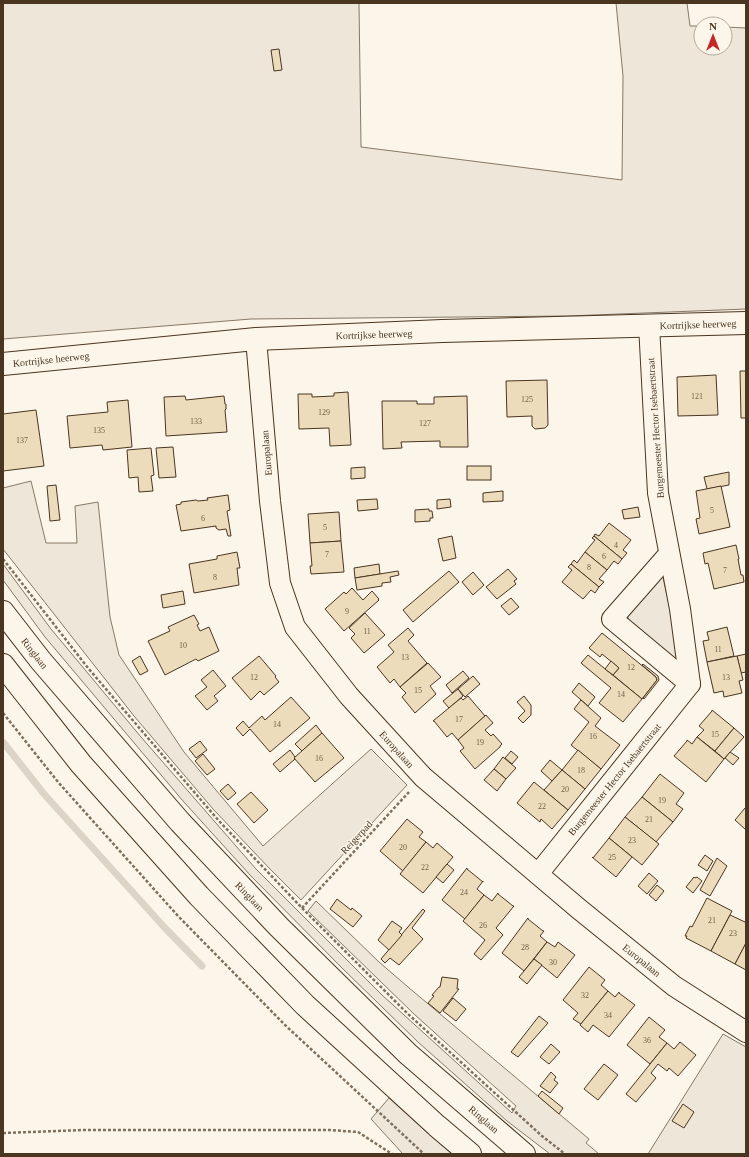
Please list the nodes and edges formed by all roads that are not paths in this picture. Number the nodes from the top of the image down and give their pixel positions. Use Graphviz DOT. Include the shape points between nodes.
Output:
graph roads {
  1 [pos="746,323"];
  2 [pos="649,325"];
  3 [pos="256,338"];
  4 [pos="3,364"];
  5 [pos="669,554"];
  6 [pos="3,612"];
  7 [pos="3,665"];
  8 [pos="690,684"];
  9 [pos="538,874"];
  10 [pos="746,1032"];
  11 [pos="470,1154"];
  12 [pos="524,1154"];
  1 -- 2 [label="main road, Kortrijkse heerweg"];
  2 -- 3 [label="main road, Kortrijkse heerweg"];
  2 -- 5 [label="street, Burgemeester Hector Isebaertstraat" via="658,493"];
  3 -- 4 [label="main road, Kortrijkse heerweg"];
  3 -- 9 [label="street, Europalaan" via="280,583 295,627 349,696 422,777"];
  5 -- 8 [label="street, Burgemeester Hector Isebaertstraat" via="680,609"];
  5 -- 8 [label="street" via="612,619"];
  6 -- 12 [label="main road, Ringlaan" via="40,661 180,822 274,922 408,1054"];
  7 -- 11 [label="main road" via="81,764 200,896 305,1005"];
  8 -- 9 [label="street, Burgemeester Hector Isebaertstraat"];
  9 -- 10 [label="street, Europalaan" via="674,986"];
}
